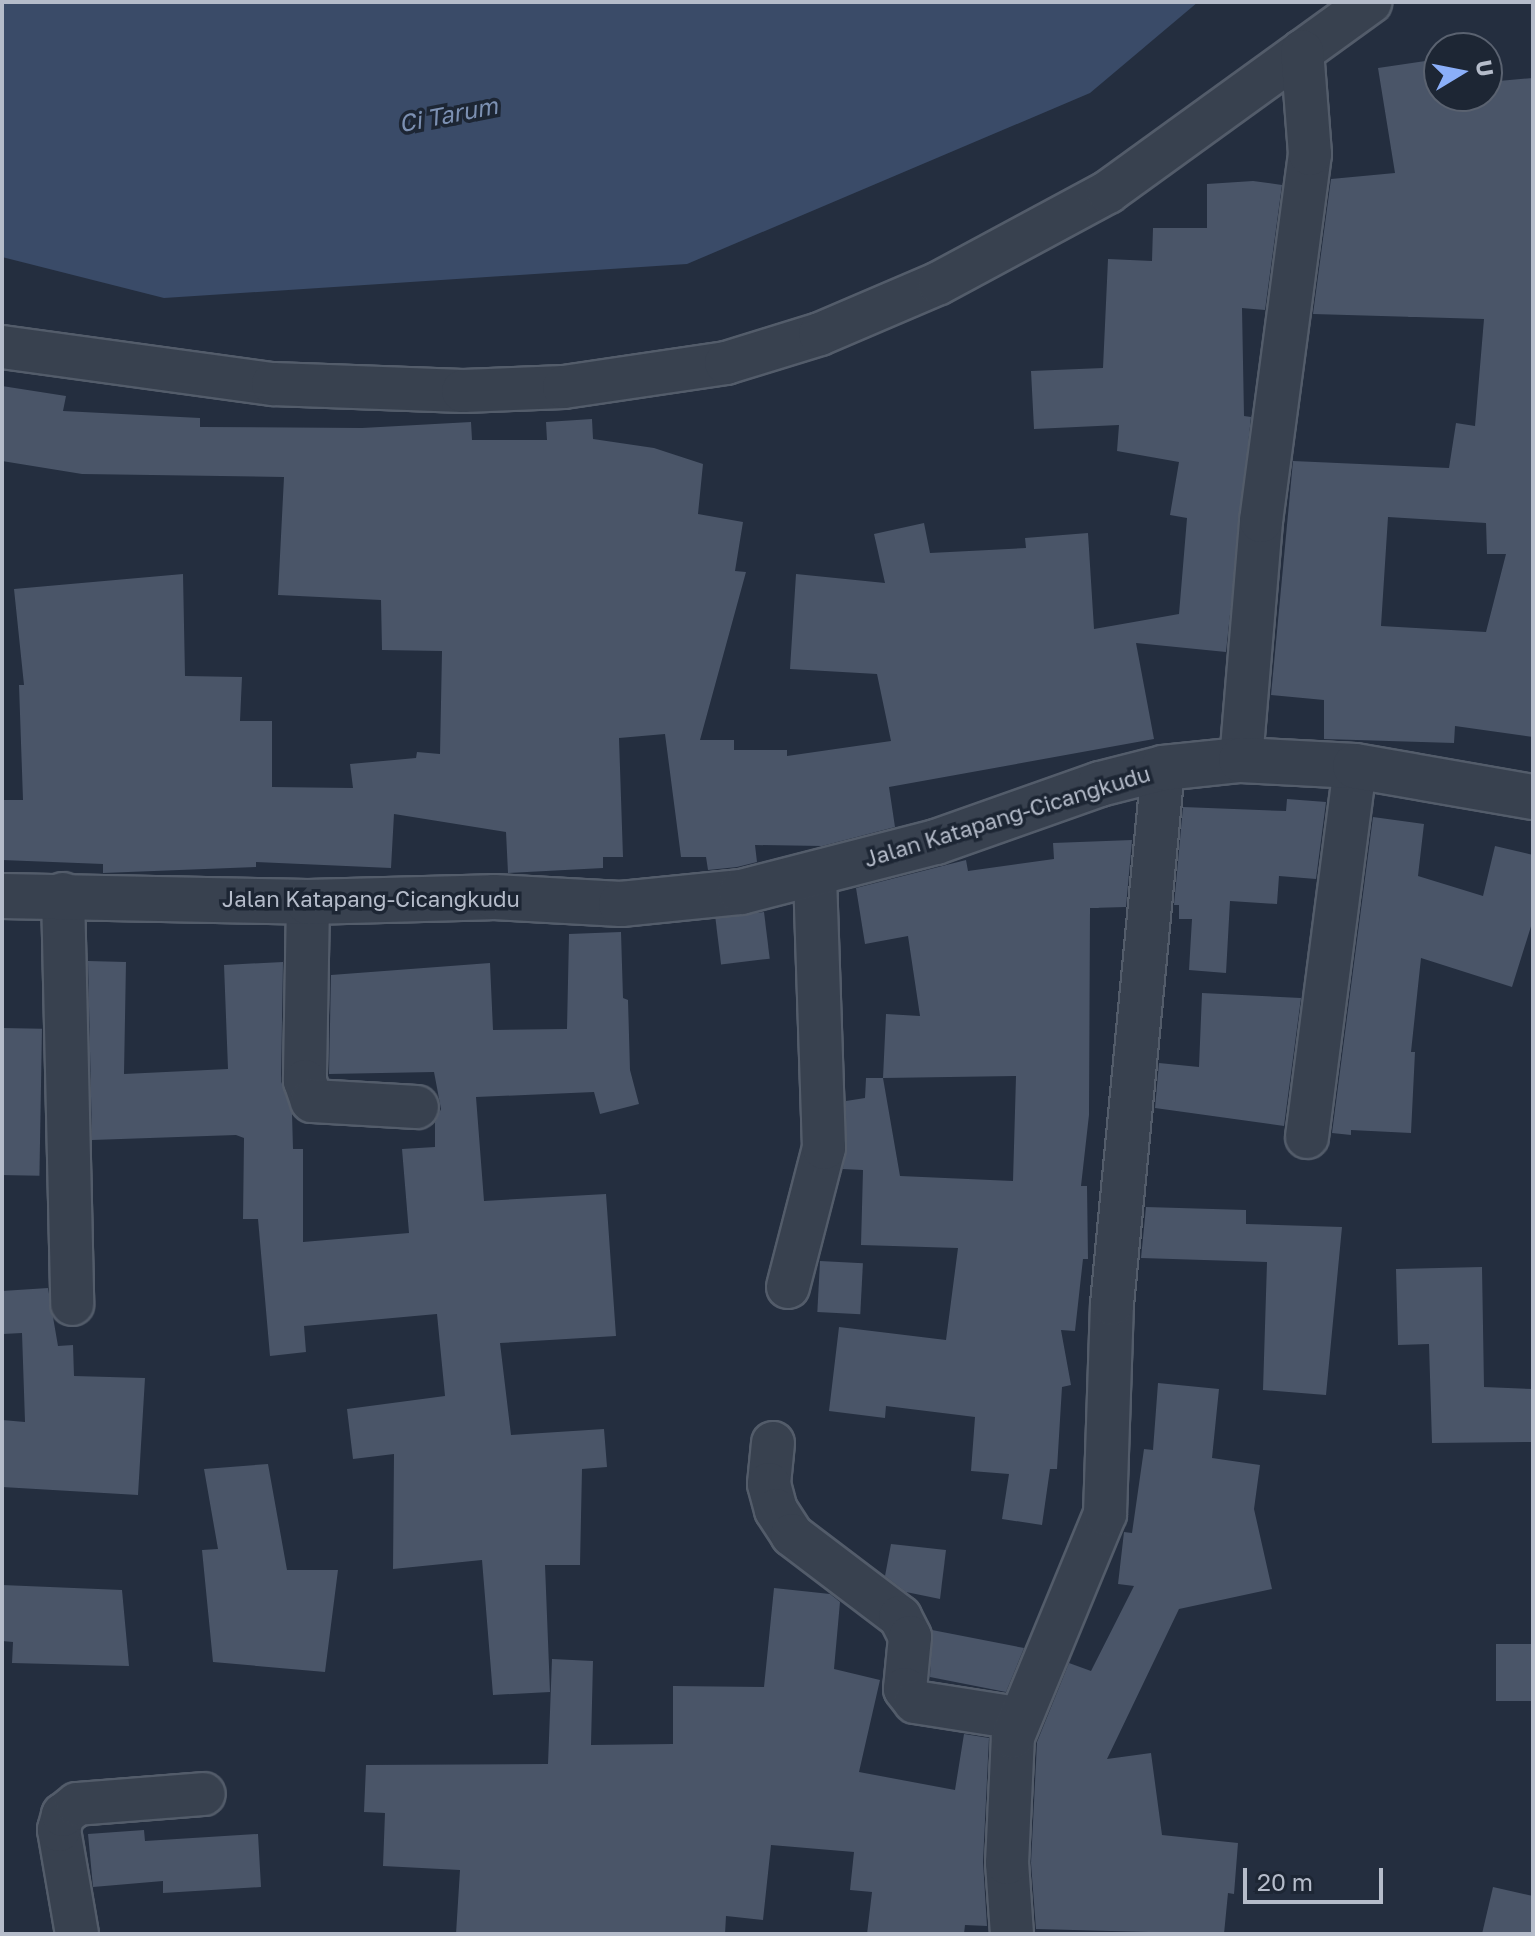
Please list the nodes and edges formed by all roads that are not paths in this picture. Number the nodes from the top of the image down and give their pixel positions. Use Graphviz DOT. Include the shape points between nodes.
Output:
graph roads {
  1 [pos="1370,2"];
  2 [pos="1302,51"];
  3 [pos="2,347"];
  4 [pos="1241,760"];
  5 [pos="1355,766"];
  6 [pos="1163,768"];
  7 [pos="1533,797"];
  8 [pos="815,873"];
  9 [pos="63,894"];
  10 [pos="2,896"];
  11 [pos="308,902"];
  12 [pos="417,1107"];
  13 [pos="1307,1137"];
  14 [pos="788,1287"];
  15 [pos="72,1304"];
  16 [pos="773,1443"];
  17 [pos="1017,1718"];
  18 [pos="204,1794"];
  19 [pos="77,1934"];
  20 [pos="1012,1934"];
  1 -- 2 [label="street"];
  2 -- 3 [label="street" via="1108,192 968,268 820,334 726,363 564,387 463,391 273,384"];
  2 -- 4 [label="street" via="1310,154 1261,521"];
  4 -- 5 [label="street, Jalan Katapang-Cicangkudu"];
  4 -- 6 [label="street, Jalan Katapang-Cicangkudu"];
  5 -- 7 [label="street, Jalan Katapang-Cicangkudu"];
  5 -- 13 [label="street"];
  6 -- 8 [label="street, Jalan Katapang-Cicangkudu" via="1038,804 936,842"];
  6 -- 17 [label="street" via="1112,1304 1105,1514"];
  8 -- 11 [label="street, Jalan Katapang-Cicangkudu" via="741,892 621,904 494,897"];
  8 -- 14 [label="street" via="824,1148"];
  9 -- 10 [label="street, Jalan Katapang-Cicangkudu"];
  9 -- 11 [label="street, Jalan Katapang-Cicangkudu"];
  9 -- 15 [label="street"];
  11 -- 12 [label="street" via="305,1081 312,1101"];
  16 -- 17 [label="street" via="769,1484 776,1510 792,1535 900,1617 910,1637 905,1689 915,1702"];
  17 -- 20 [label="street" via="1008,1764"];
  18 -- 19 [label="street" via="77,1804 63,1815 59,1830"];
}
